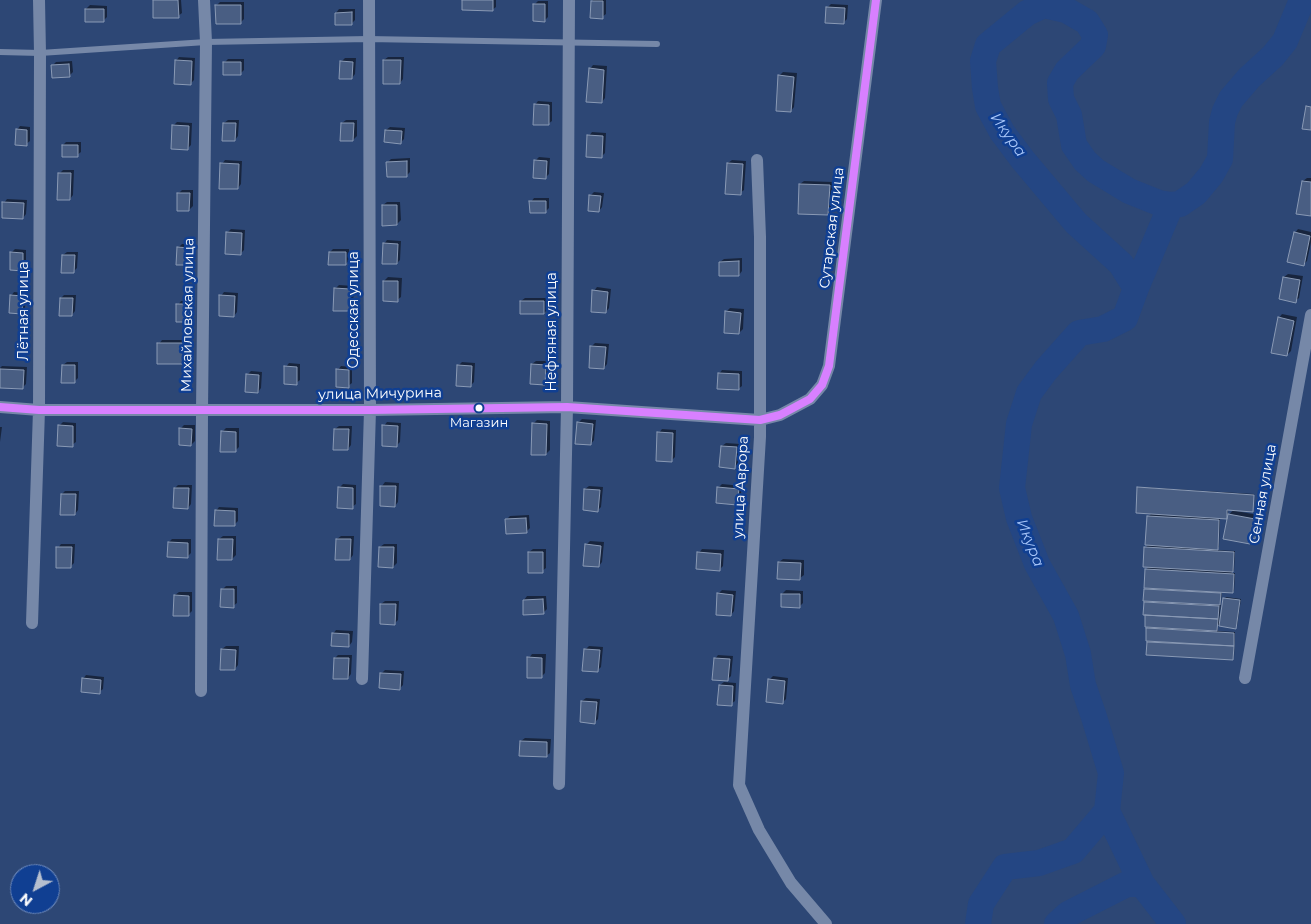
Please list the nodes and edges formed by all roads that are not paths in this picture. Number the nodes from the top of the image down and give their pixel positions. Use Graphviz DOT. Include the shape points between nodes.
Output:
graph roads {
  1 [pos="39,0"];
  2 [pos="204,0"];
  3 [pos="368,0"];
  4 [pos="569,0"];
  5 [pos="876,0"];
  6 [pos="368,39"];
  7 [pos="206,42"];
  8 [pos="569,43"];
  9 [pos="657,44"];
  10 [pos="0,52"];
  11 [pos="40,53"];
  12 [pos="757,160"];
  13 [pos="1311,316"];
  14 [pos="0,407"];
  15 [pos="567,407"];
  16 [pos="39,410"];
  17 [pos="202,410"];
  18 [pos="370,410"];
  19 [pos="760,420"];
  20 [pos="32,623"];
  21 [pos="1246,678"];
  22 [pos="362,679"];
  23 [pos="201,691"];
  24 [pos="559,784"];
  25 [pos="826,924"];
  1 -- 11 [label="street, Лётная улица"];
  2 -- 7 [label="street, Михайловская улица"];
  3 -- 6 [label="street, Одесская улица"];
  4 -- 8 [label="street, Нефтяная улица"];
  5 -- 19 [label="street, Сутарская улица" via="829,366 822,385 810,399 780,415"];
  6 -- 7 [label="lane"];
  6 -- 8 [label="lane"];
  6 -- 18 [label="street, Одесская улица"];
  7 -- 11 [label="lane"];
  7 -- 17 [label="street, Михайловская улица"];
  8 -- 9 [label="lane"];
  8 -- 15 [label="street, Нефтяная улица"];
  10 -- 11 [label="lane"];
  11 -- 16 [label="street, Лётная улица"];
  12 -- 19 [label="street, улица Аврора"];
  13 -- 21 [label="street, Сенная улица"];
  14 -- 16 [label="street, улица Мичурина"];
  15 -- 18 [label="street, улица Мичурина"];
  15 -- 19 [label="street, улица Мичурина"];
  15 -- 24 [label="street, Нефтяная улица"];
  16 -- 17 [label="street, улица Мичурина"];
  16 -- 20 [label="street, Лётная улица"];
  17 -- 18 [label="street, улица Мичурина"];
  17 -- 23 [label="street, Михайловская улица"];
  18 -- 22 [label="street, Одесская улица"];
  19 -- 25 [label="street, улица Аврора" via="739,784 759,830 790,883"];
}
